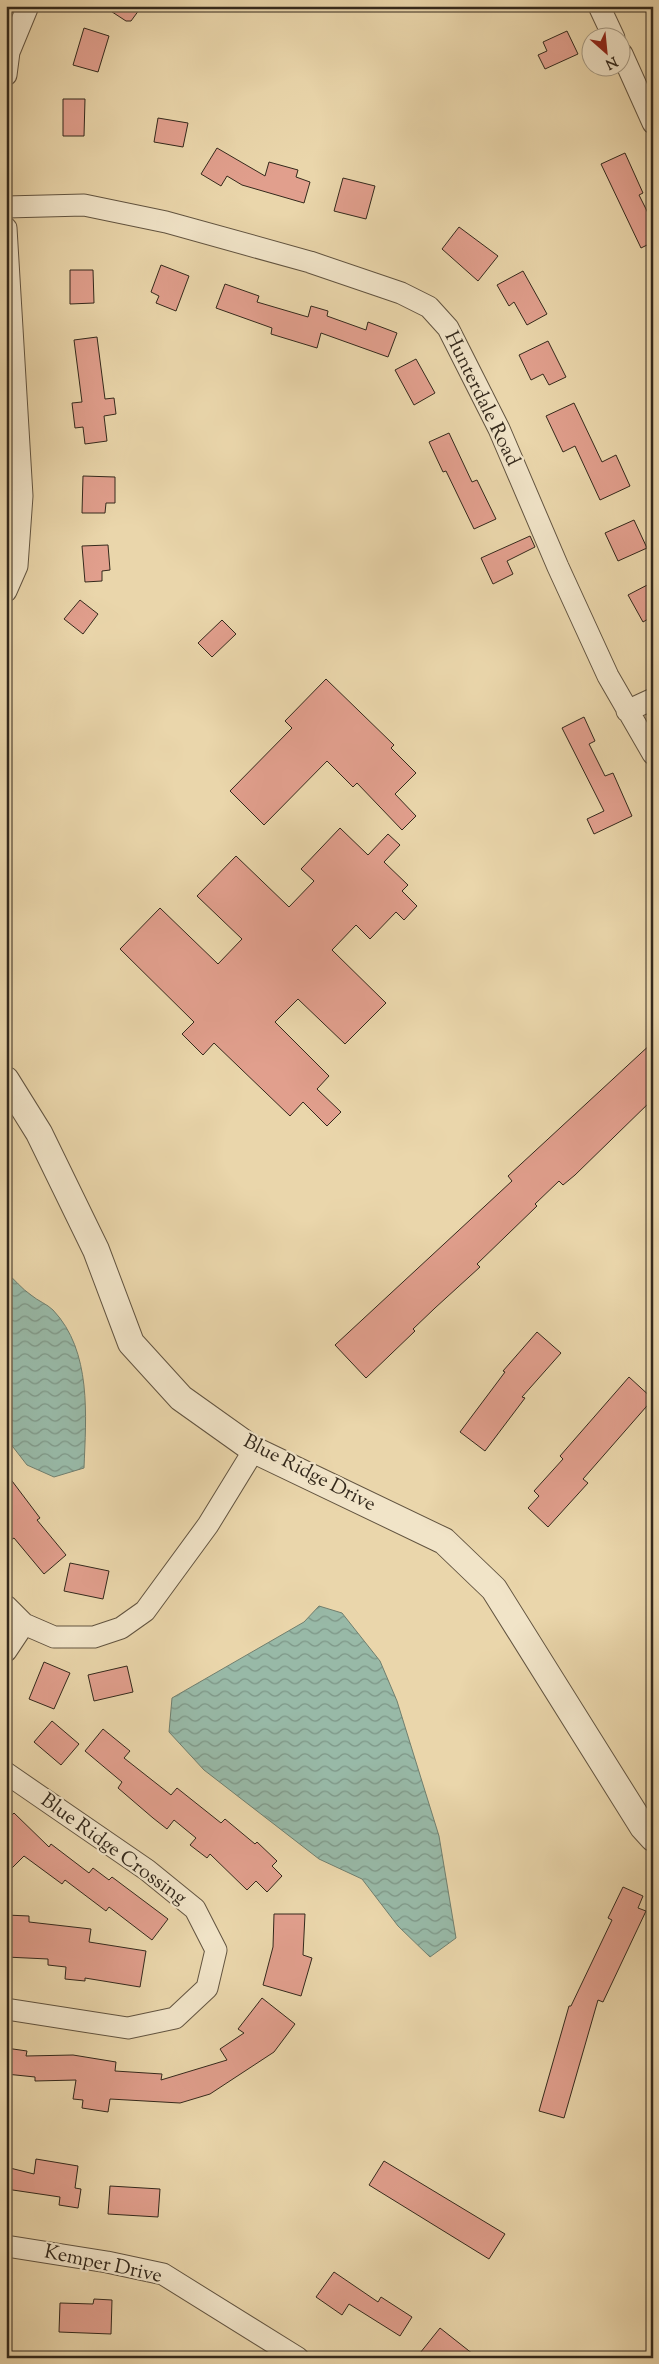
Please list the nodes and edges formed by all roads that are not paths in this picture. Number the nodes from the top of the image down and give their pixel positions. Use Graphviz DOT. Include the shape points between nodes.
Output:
graph roads {
  1 [pos="28,6"];
  2 [pos="600,6"];
  3 [pos="610,28"];
  4 [pos="6,76"];
  5 [pos="632,76"];
  6 [pos="653,123"];
  7 [pos="6,207"];
  8 [pos="6,228"];
  9 [pos="6,591"];
  10 [pos="653,698"];
  11 [pos="627,710"];
  12 [pos="653,754"];
  13 [pos="6,1080"];
  14 [pos="254,1450"];
  15 [pos="6,1606"];
  16 [pos="24,1624"];
  17 [pos="6,1650"];
  18 [pos="6,1773"];
  19 [pos="653,1838"];
  20 [pos="6,2009"];
  21 [pos="6,2246"];
  22 [pos="298,2358"];
  1 -- 4 [label="street" via="9,52"];
  2 -- 3 [label="street"];
  5 -- 6 [label="street"];
  7 -- 11 [label="street, Hunterdale Road" via="84,205 166,222 310,262 402,293 429,307 448,328 499,429 562,576"];
  8 -- 9 [label="street" via="22,496 18,566"];
  10 -- 11 [label="street"];
  11 -- 12 [label="street, Hunterdale Road"];
  13 -- 14 [label="street, Blue Ridge Drive" via="39,1133 96,1250 131,1343 181,1398"];
  14 -- 16 [label="street" via="208,1525 145,1612 121,1628 94,1637 54,1637"];
  14 -- 19 [label="street, Blue Ridge Drive" via="444,1541 494,1589"];
  15 -- 16 [label="street"];
  16 -- 17 [label="street"];
  18 -- 20 [label="street, Blue Ridge Crossing" via="146,1870 195,1909 216,1950 207,1988 175,2018 128,2028"];
  21 -- 22 [label="street, Kemper Drive" via="163,2274"];
}
